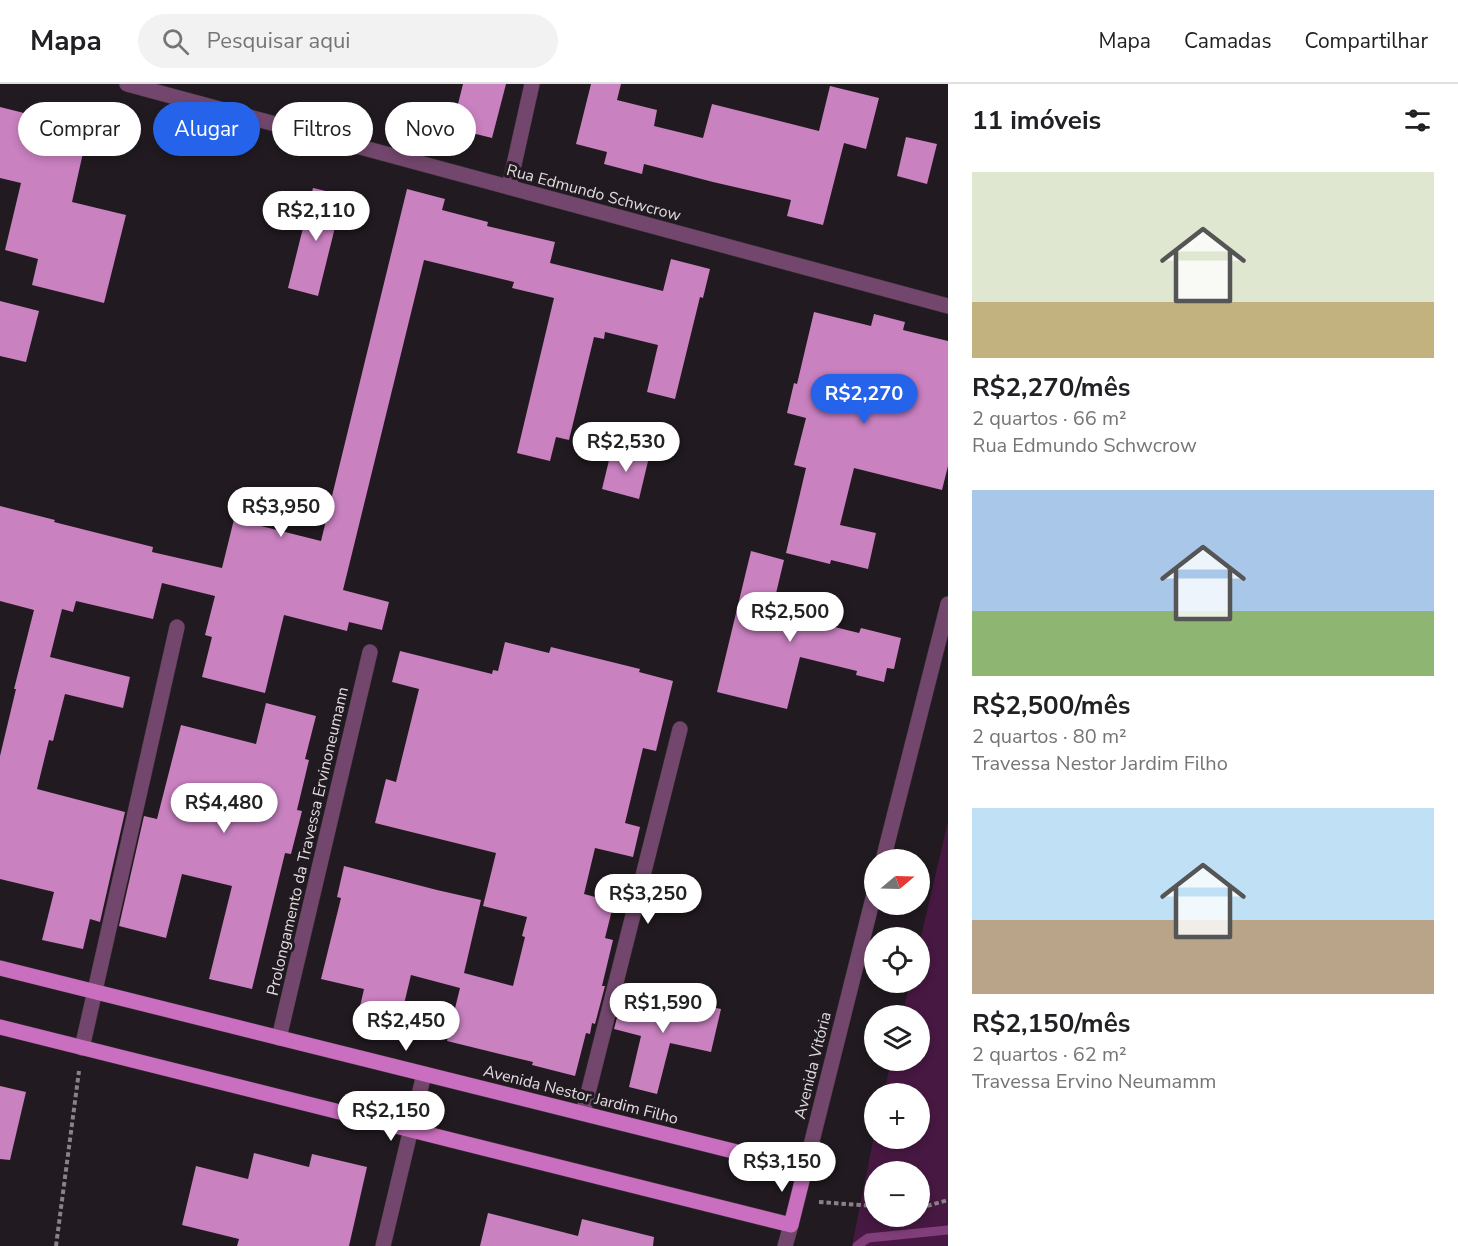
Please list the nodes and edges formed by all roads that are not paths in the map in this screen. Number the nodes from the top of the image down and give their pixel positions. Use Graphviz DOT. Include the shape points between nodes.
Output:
graph roads {
  1 [pos="127,84"];
  2 [pos="532,84"];
  3 [pos="509,188"];
  4 [pos="948,306"];
  5 [pos="948,604"];
  6 [pos="177,627"];
  7 [pos="369,652"];
  8 [pos="680,729"];
  9 [pos="886,849"];
  10 [pos="869,915"];
  11 [pos="0,968"];
  12 [pos="95,992"];
  13 [pos="0,1027"];
  14 [pos="279,1038"];
  15 [pos="82,1048"];
  16 [pos="424,1074"];
  17 [pos="583,1113"];
  18 [pos="410,1130"];
  19 [pos="805,1169"];
  20 [pos="791,1225"];
  21 [pos="382,1246"];
  22 [pos="786,1246"];
  1 -- 3 [label="street, Rua Edmundo Schwcrow"];
  2 -- 3 [label="street"];
  3 -- 4 [label="street, Rua Edmundo Schwcrow"];
  5 -- 9 [label="street"];
  6 -- 12 [label="street"];
  7 -- 14 [label="street, Prolongamento da Travessa Ervinoneumann"];
  8 -- 17 [label="street"];
  10 -- 19 [label="street, Avenida Vitória"];
  11 -- 12 [label="main road, Avenida Nestor Jardim Filho"];
  12 -- 14 [label="main road, Avenida Nestor Jardim Filho"];
  12 -- 15 [label="street"];
  13 -- 15 [label="main road"];
  14 -- 16 [label="main road, Avenida Nestor Jardim Filho"];
  15 -- 18 [label="main road"];
  16 -- 17 [label="main road, Avenida Nestor Jardim Filho"];
  16 -- 18 [label="street"];
  17 -- 19 [label="main road, Avenida Nestor Jardim Filho"];
  18 -- 20 [label="main road"];
  18 -- 21 [label="street"];
  19 -- 20 [label="main road, Avenida Vitória"];
  20 -- 22 [label="street, Avenida Vitória"];
}
